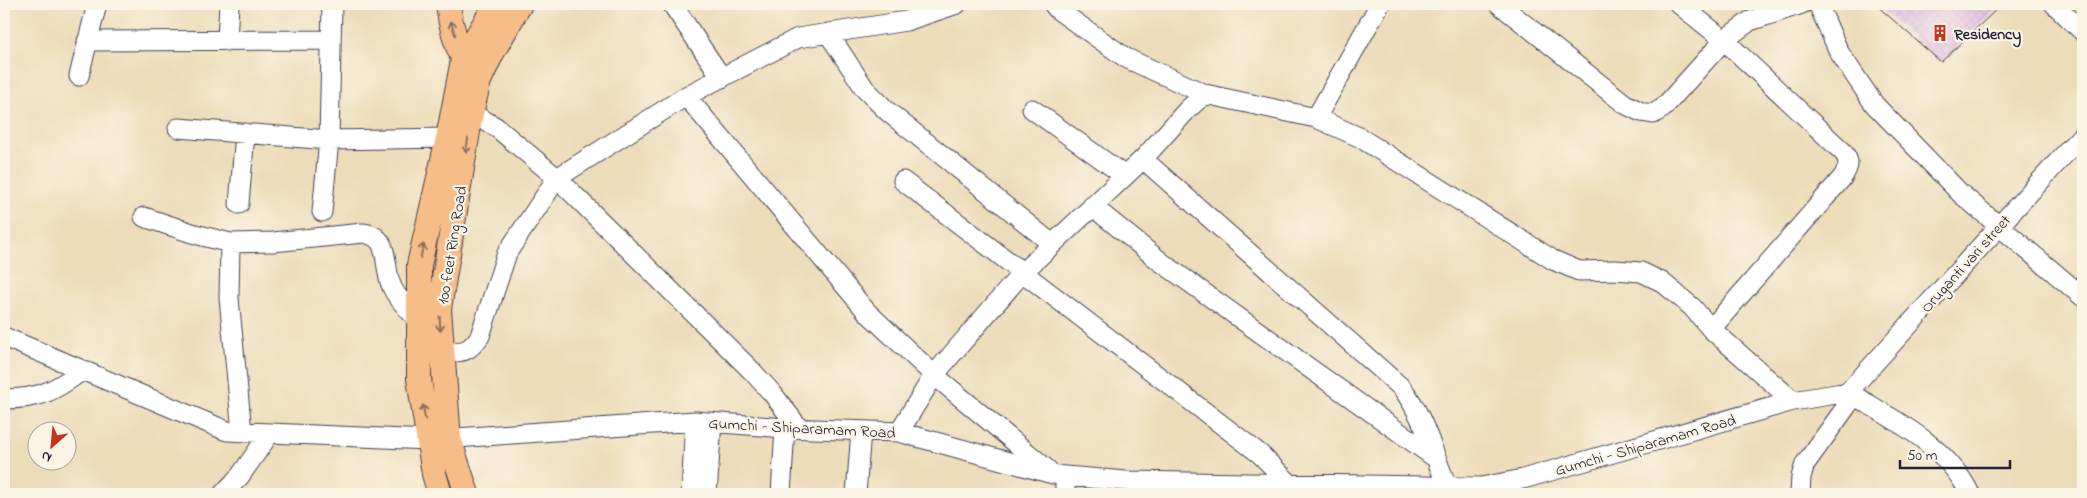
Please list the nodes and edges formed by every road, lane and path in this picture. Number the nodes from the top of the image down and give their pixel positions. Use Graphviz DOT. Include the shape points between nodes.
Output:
graph roads {
  1 [pos="96,4"];
  2 [pos="229,4"];
  3 [pos="332,4"];
  4 [pos="448,4"];
  5 [pos="478,4"];
  6 [pos="496,4"];
  7 [pos="520,4"];
  8 [pos="672,4"];
  9 [pos="1053,4"];
  10 [pos="1380,4"];
  11 [pos="1499,4"];
  12 [pos="1679,4"];
  13 [pos="1802,4"];
  14 [pos="1818,4"];
  15 [pos="2054,4"];
  16 [pos="947,5"];
  17 [pos="479,32"];
  18 [pos="2083,32"];
  19 [pos="828,33"];
  20 [pos="331,40"];
  21 [pos="1724,40"];
  22 [pos="87,41"];
  23 [pos="226,41"];
  24 [pos="492,53"];
  25 [pos="464,60"];
  26 [pos="79,76"];
  27 [pos="722,78"];
  28 [pos="479,81"];
  29 [pos="1205,94"];
  30 [pos="686,96"];
  31 [pos="1032,108"];
  32 [pos="471,113"];
  33 [pos="1316,118"];
  34 [pos="178,128"];
  35 [pos="245,133"];
  36 [pos="2083,134"];
  37 [pos="448,138"];
  38 [pos="329,140"];
  39 [pos="1143,159"];
  40 [pos="1125,176"];
  41 [pos="557,178"];
  42 [pos="903,181"];
  43 [pos="238,204"];
  44 [pos="1092,206"];
  45 [pos="322,212"];
  46 [pos="144,217"];
  47 [pos="1999,226"];
  48 [pos="230,243"];
  49 [pos="1051,244"];
  50 [pos="1023,272"];
  51 [pos="2083,298"];
  52 [pos="419,321"];
  53 [pos="1710,329"];
  54 [pos="4,337"];
  55 [pos="442,352"];
  56 [pos="83,370"];
  57 [pos="934,375"];
  58 [pos="1851,394"];
  59 [pos="4,400"];
  60 [pos="1793,401"];
  61 [pos="703,421"];
  62 [pos="792,428"];
  63 [pos="861,431"];
  64 [pos="242,432"];
  65 [pos="899,432"];
  66 [pos="270,433"];
  67 [pos="438,440"];
  68 [pos="1434,456"];
  69 [pos="1061,481"];
  70 [pos="1290,484"];
  71 [pos="1207,488"];
  72 [pos="1448,488"];
  73 [pos="1485,491"];
  74 [pos="224,494"];
  75 [pos="440,494"];
  76 [pos="467,494"];
  77 [pos="690,494"];
  78 [pos="707,494"];
  79 [pos="781,494"];
  80 [pos="856,494"];
  81 [pos="1800,494"];
  82 [pos="1970,494"];
  1 -- 22 [label="street"];
  2 -- 23 [label="street"];
  3 -- 20 [label="street"];
  25 -- 4 [label="main road, one-way"];
  5 -- 17 [label="main road"];
  6 -- 17 [label="main road, 100 feet Ring Road"];
  7 -- 24 [label="main road, 100 feet Ring Road"];
  8 -- 27 [label="street"];
  9 -- 29 [label="street" via="1126,58"];
  10 -- 33 [label="street"];
  11 -- 21 [label="street" via="1640,112 1653,114 1663,108"];
  12 -- 21 [label="street"];
  13 -- 21 [label="street" via="1750,21"];
  14 -- 47 [label="street" via="1839,52 1874,104 1960,193"];
  15 -- 18 [label="street"];
  16 -- 19 [label="street" via="906,21"];
  17 -- 24 [label="main road"];
  17 -- 25 [label="main road, 100 feet Ring Road"];
  19 -- 27 [label="street" via="798,38"];
  19 -- 49 [label="street" via="866,90 887,111"];
  20 -- 23 [label="street"];
  20 -- 38 [label="street"];
  21 -- 53 [label="street" via="1842,151 1848,160 1848,168"];
  22 -- 23 [label="street"];
  22 -- 26 [label="street"];
  24 -- 28 [label="main road, 100 feet Ring Road"];
  25 -- 28 [label="main road"];
  25 -- 37 [label="main road, 100 feet Ring Road"];
  27 -- 30 [label="street"];
  28 -- 32 [label="main road, 100 feet Ring Road"];
  29 -- 33 [label="street"];
  29 -- 39 [label="street"];
  30 -- 41 [label="street"];
  30 -- 57 [label="street" via="866,312"];
  31 -- 40 [label="street"];
  32 -- 41 [label="street" via="496,127"];
  32 -- 55 [label="main road, 100 feet Ring Road, one-way" via="439,309"];
  33 -- 53 [label="street" via="1359,137 1553,260 1579,271 1641,272 1662,282 1692,307"];
  34 -- 35 [label="street"];
  35 -- 38 [label="street"];
  35 -- 43 [label="street"];
  36 -- 47 [label="street, Oruganti vari street"];
  37 -- 38 [label="street"];
  52 -- 37 [label="main road, 100 feet Ring Road, one-way" via="419,265"];
  38 -- 45 [label="street"];
  39 -- 40 [label="street"];
  39 -- 68 [label="street" via="1402,388 1423,422"];
  40 -- 44 [label="street"];
  41 -- 55 [label="street" via="507,253 480,336 473,347 464,352"];
  41 -- 62 [label="street" via="751,370 772,393"];
  42 -- 50 [label="street"];
  44 -- 49 [label="street"];
  44 -- 68 [label="street" via="1161,262"];
  46 -- 48 [label="street"];
  47 -- 51 [label="street"];
  47 -- 58 [label="street, Oruganti vari street"];
  48 -- 52 [label="street" via="372,234 382,244 393,289"];
  48 -- 64 [label="street" via="228,298"];
  49 -- 50 [label="street"];
  50 -- 57 [label="street"];
  50 -- 70 [label="street" via="1260,454"];
  67 -- 52 [label="main road, 100 feet Ring Road, one-way" via="419,379"];
  53 -- 60 [label="street"];
  54 -- 56 [label="street, Gumchi - Shiparamam Road"];
  55 -- 67 [label="main road, 100 feet Ring Road"];
  56 -- 59 [label="street" via="55,390 26,399"];
  56 -- 64 [label="street, Gumchi - Shiparamam Road" via="227,431"];
  57 -- 65 [label="street"];
  57 -- 69 [label="street"];
  58 -- 60 [label="street, Gumchi - Shiparamam Road"];
  58 -- 81 [label="street, Oruganti vari street" via="1805,464"];
  58 -- 82 [label="street" via="1941,453 1963,478"];
  60 -- 73 [label="street, Gumchi - Shiparamam Road"];
  61 -- 62 [label="street, Gumchi - Shiparamam Road"];
  61 -- 67 [label="street, Gumchi - Shiparamam Road"];
  61 -- 77 [label="street"];
  61 -- 78 [label="street"];
  62 -- 63 [label="street, Gumchi - Shiparamam Road"];
  62 -- 79 [label="street"];
  63 -- 65 [label="street, Gumchi - Shiparamam Road"];
  63 -- 80 [label="street"];
  64 -- 66 [label="street, Gumchi - Shiparamam Road"];
  65 -- 69 [label="street, Gumchi - Shiparamam Road"];
  66 -- 67 [label="street, Gumchi - Shiparamam Road"];
  66 -- 74 [label="street"];
  67 -- 75 [label="main road, 100 feet Ring Road" via="434,474"];
  67 -- 76 [label="main road, 100 feet Ring Road"];
  68 -- 72 [label="street"];
  69 -- 71 [label="street, Gumchi - Shiparamam Road" via="1126,481"];
  70 -- 71 [label="street, Gumchi - Shiparamam Road"];
  70 -- 72 [label="street, Gumchi - Shiparamam Road"];
  72 -- 73 [label="street, Gumchi - Shiparamam Road"];
}
